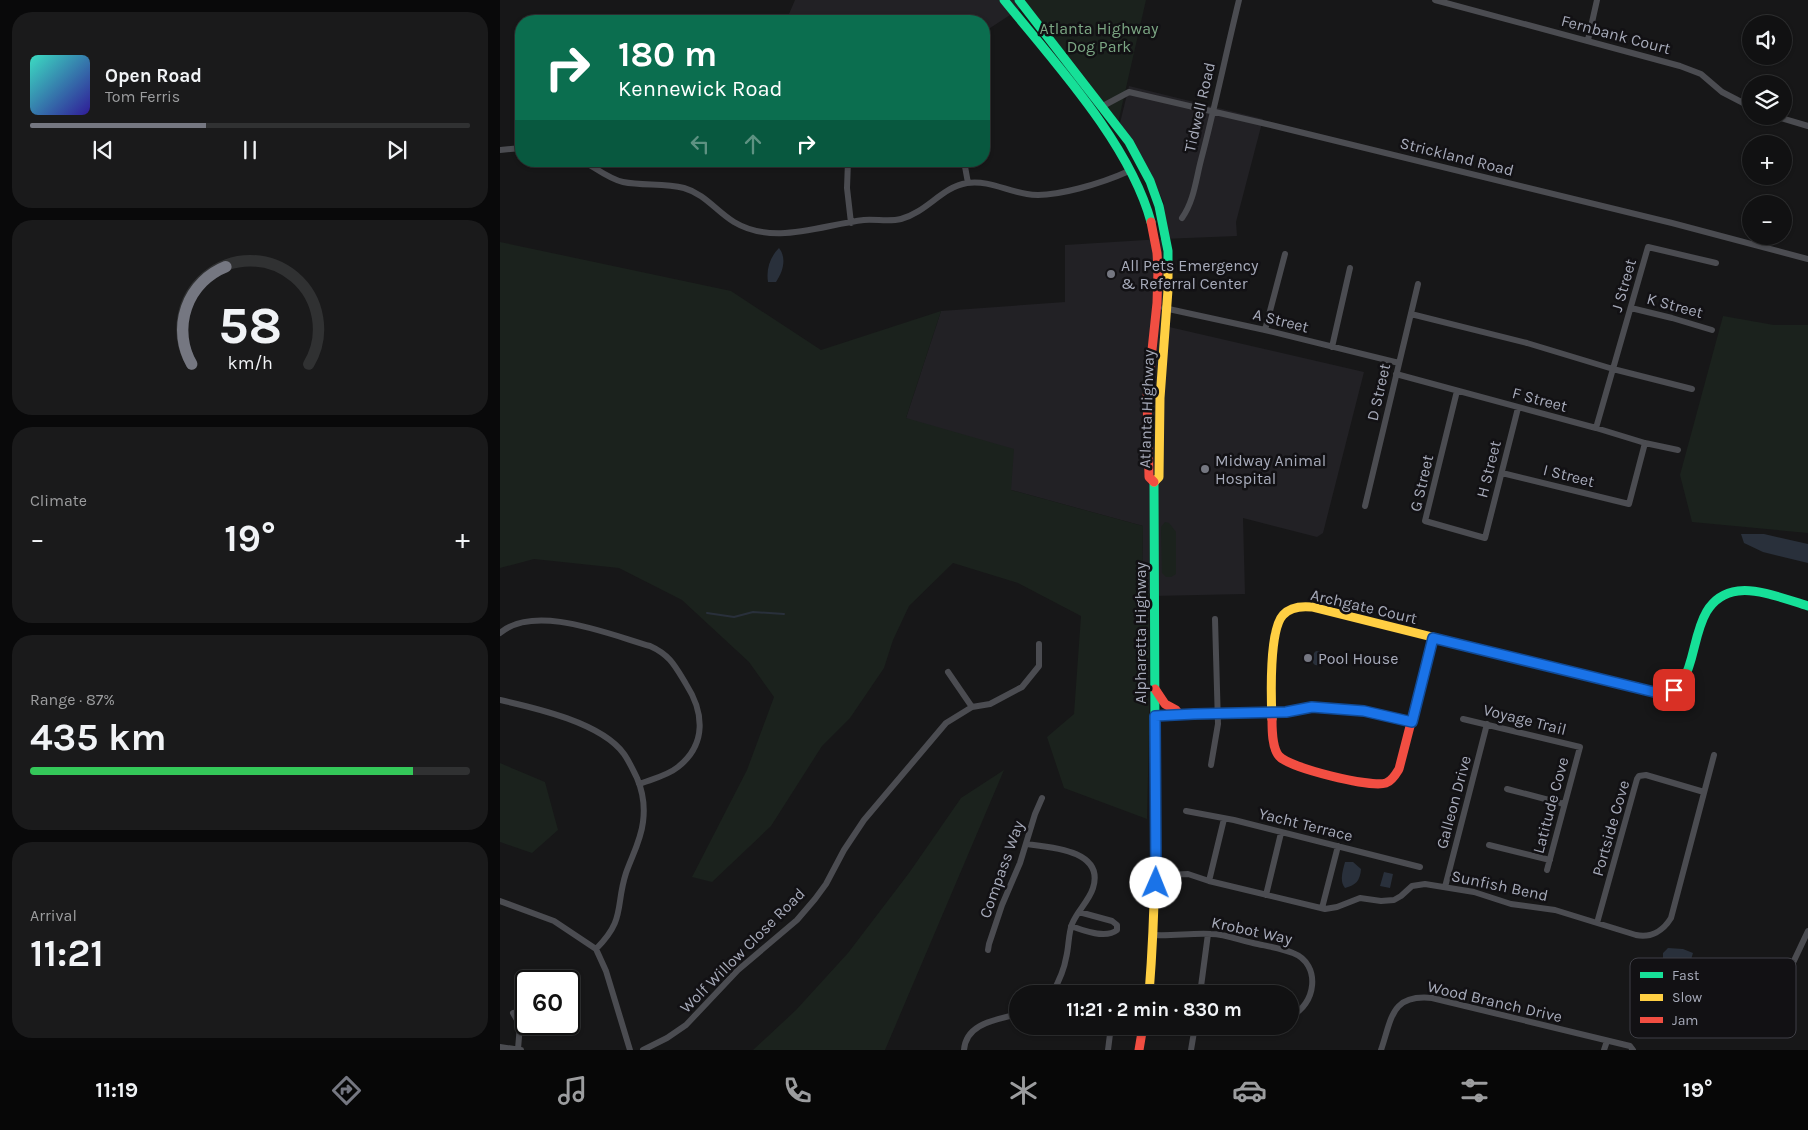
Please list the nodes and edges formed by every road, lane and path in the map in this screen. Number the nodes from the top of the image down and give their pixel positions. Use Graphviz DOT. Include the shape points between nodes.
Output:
graph roads {
  1 [pos="1004,0"];
  2 [pos="1019,0"];
  3 [pos="1238,0"];
  4 [pos="1435,0"];
  5 [pos="1597,0"];
  6 [pos="1588,40"];
  7 [pos="1742,102"];
  8 [pos="1101,107"];
  9 [pos="1214,111"];
  10 [pos="1093,114"];
  11 [pos="1792,121"];
  12 [pos="1808,126"];
  13 [pos="515,149"];
  14 [pos="500,150"];
  15 [pos="594,167"];
  16 [pos="848,167"];
  17 [pos="965,167"];
  18 [pos="1129,171"];
  19 [pos="968,183"];
  20 [pos="1182,218"];
  21 [pos="851,222"];
  22 [pos="1285,254"];
  23 [pos="1808,259"];
  24 [pos="1716,263"];
  25 [pos="1350,268"];
  26 [pos="1418,284"];
  27 [pos="1156,306"];
  28 [pos="1167,308"];
  29 [pos="1631,308"];
  30 [pos="1411,314"];
  31 [pos="1265,330"];
  32 [pos="1712,330"];
  33 [pos="1332,347"];
  34 [pos="1399,363"];
  35 [pos="1613,369"];
  36 [pos="1396,374"];
  37 [pos="1692,389"];
  38 [pos="1458,391"];
  39 [pos="1518,408"];
  40 [pos="1596,428"];
  41 [pos="1645,443"];
  42 [pos="1678,450"];
  43 [pos="1502,473"];
  44 [pos="1154,482"];
  45 [pos="1365,506"];
  46 [pos="1485,538"];
  47 [pos="1808,606"];
  48 [pos="1215,619"];
  49 [pos="500,633"];
  50 [pos="1433,638"];
  51 [pos="1039,644"];
  52 [pos="948,672"];
  53 [pos="1155,688"];
  54 [pos="500,700"];
  55 [pos="972,707"];
  56 [pos="1218,713"];
  57 [pos="1272,713"];
  58 [pos="1180,715"];
  59 [pos="1155,716"];
  60 [pos="1463,719"];
  61 [pos="1412,722"];
  62 [pos="1488,724"];
  63 [pos="1580,747"];
  64 [pos="1714,755"];
  65 [pos="1211,765"];
  66 [pos="639,784"];
  67 [pos="1507,789"];
  68 [pos="1704,792"];
  69 [pos="1042,798"];
  70 [pos="1564,804"];
  71 [pos="1186,811"];
  72 [pos="1224,819"];
  73 [pos="1281,833"];
  74 [pos="1026,844"];
  75 [pos="1489,845"];
  76 [pos="1338,846"];
  77 [pos="1550,860"];
  78 [pos="1420,867"];
  79 [pos="1547,870"];
  80 [pos="1156,872"];
  81 [pos="1209,881"];
  82 [pos="1445,887"];
  83 [pos="1266,895"];
  84 [pos="500,902"];
  85 [pos="1322,908"];
  86 [pos="1080,912"];
  87 [pos="1597,923"];
  88 [pos="1071,926"];
  89 [pos="1808,932"];
  90 [pos="1208,934"];
  91 [pos="1154,935"];
  92 [pos="596,949"];
  93 [pos="988,950"];
  94 [pos="1795,958"];
  95 [pos="1056,985"];
  96 [pos="1150,985"];
  97 [pos="1201,985"];
  98 [pos="1299,1011"];
  99 [pos="513,1013"];
  100 [pos="1009,1017"];
  101 [pos="1109,1035"];
  102 [pos="1142,1035"];
  103 [pos="1194,1035"];
  104 [pos="1607,1041"];
  105 [pos="500,1047"];
  106 [pos="520,1050"];
  107 [pos="630,1050"];
  108 [pos="643,1050"];
  109 [pos="964,1050"];
  110 [pos="1108,1050"];
  111 [pos="1139,1050"];
  112 [pos="1191,1050"];
  113 [pos="1381,1050"];
  114 [pos="1604,1050"];
  115 [pos="1633,1050"];
  1 -- 10 [label="main road, Atlanta Highway"];
  2 -- 8 [label="main road, Atlanta Highway"];
  3 -- 9 [label="street, Tidwell Road"];
  4 -- 6 [label="street, Fernbank Court"];
  5 -- 6 [label="street"];
  6 -- 7 [label="street, Fernbank Court" via="1701,74 1722,92"];
  8 -- 9 [label="street, Strickland Road" via="1129,92"];
  8 -- 10 [label="street, Strickland Road"];
  8 -- 28 [label="main road, Atlanta Highway" via="1136,152 1159,206 1168,250"];
  9 -- 20 [label="street, Tidwell Road" via="1191,200"];
  9 -- 23 [label="street, Strickland Road"];
  10 -- 18 [label="main road, Atlanta Highway"];
  11 -- 12 [label="street"];
  13 -- 14 [label="street"];
  15 -- 21 [label="street" via="621,182 683,188 698,194 733,222 761,232 801,232"];
  16 -- 21 [label="street"];
  17 -- 19 [label="street"];
  18 -- 19 [label="street" via="1046,195 1024,194 991,184"];
  18 -- 27 [label="main road, Atlanta Highway" via="1145,204 1155,237"];
  19 -- 21 [label="street" via="950,189 921,211 900,219"];
  22 -- 31 [label="street"];
  24 -- 29 [label="street, J Street" via="1648,247"];
  25 -- 33 [label="street"];
  26 -- 30 [label="street, D Street"];
  27 -- 28 [label="street, A Street"];
  27 -- 44 [label="main road, Atlanta Highway" via="1147,422 1149,477"];
  28 -- 31 [label="street, A Street"];
  28 -- 44 [label="main road, Atlanta Highway" via="1161,380 1159,477"];
  29 -- 32 [label="street, K Street"];
  29 -- 35 [label="street, J Street"];
  30 -- 34 [label="street, D Street"];
  30 -- 35 [label="street" via="1527,342"];
  31 -- 33 [label="street, A Street"];
  33 -- 34 [label="street, A Street"];
  34 -- 36 [label="street, D Street"];
  35 -- 37 [label="street"];
  35 -- 40 [label="street"];
  36 -- 38 [label="street, F Street"];
  36 -- 45 [label="street, D Street"];
  38 -- 39 [label="street, F Street"];
  38 -- 46 [label="street, G Street" via="1425,520"];
  39 -- 40 [label="street, F Street"];
  39 -- 43 [label="street, H Street"];
  40 -- 41 [label="street, F Street"];
  41 -- 42 [label="street, F Street"];
  41 -- 43 [label="street, I Street" via="1629,504"];
  43 -- 46 [label="street, H Street"];
  44 -- 53 [label="main road, Alpharetta Highway"];
  47 -- 50 [label="main road, Archgate Court" via="1748,591 1719,597 1703,615 1683,681 1677,688 1664,693"];
  48 -- 56 [label="street"];
  49 -- 66 [label="street" via="528,621 564,623 594,628 650,646 672,661 694,697 700,714 699,732 692,751 678,767"];
  50 -- 57 [label="main road, Archgate Court" via="1312,607 1291,609 1282,616 1276,630"];
  50 -- 61 [label="main road, Archgate Court"];
  51 -- 55 [label="street, Wolf Willow Close Road" via="1039,666 1022,687 990,704"];
  52 -- 55 [label="street"];
  53 -- 58 [label="main road" via="1165,704"];
  53 -- 59 [label="main road, Alpharetta Highway"];
  54 -- 66 [label="street" via="595,730 624,753"];
  55 -- 108 [label="street, Wolf Willow Close Road" via="946,723 870,812 826,884 797,920 738,970 686,1025"];
  56 -- 57 [label="street"];
  56 -- 58 [label="street"];
  56 -- 65 [label="street"];
  57 -- 61 [label="street" via="1312,707 1364,711"];
  57 -- 61 [label="main road, Archgate Court" via="1274,744 1283,760 1367,783 1385,784 1393,778 1399,769"];
  58 -- 59 [label="street"];
  59 -- 80 [label="main road, Alpharetta Highway"];
  60 -- 62 [label="street, Voyage Trail"];
  62 -- 63 [label="street, Voyage Trail"];
  62 -- 82 [label="street, Galleon Drive"];
  63 -- 70 [label="street, Latitude Cove"];
  64 -- 68 [label="street, Sunfish Bend"];
  66 -- 92 [label="street" via="644,806 641,836 626,873 616,923"];
  67 -- 70 [label="street"];
  68 -- 87 [label="street, Sunfish Bend" via="1667,924 1658,932 1644,936"];
  68 -- 87 [label="street, Portside Cove" via="1646,775 1639,776"];
  69 -- 74 [label="street, Compass Way"];
  70 -- 77 [label="street, Latitude Cove"];
  71 -- 72 [label="street, Yacht Terrace"];
  72 -- 73 [label="street, Yacht Terrace"];
  72 -- 81 [label="street"];
  73 -- 76 [label="street, Yacht Terrace"];
  73 -- 83 [label="street"];
  74 -- 86 [label="street" via="1070,851 1089,864 1093,872 1093,887"];
  74 -- 93 [label="street, Compass Way"];
  75 -- 77 [label="street"];
  76 -- 78 [label="street, Yacht Terrace"];
  76 -- 85 [label="street"];
  77 -- 79 [label="street, Latitude Cove"];
  80 -- 81 [label="street, Sunfish Bend" via="1188,874"];
  80 -- 91 [label="main road, Alpharetta Highway"];
  81 -- 83 [label="street, Sunfish Bend"];
  82 -- 85 [label="street, Sunfish Bend" via="1418,884 1392,900 1360,898 1337,908"];
  82 -- 87 [label="street, Sunfish Bend" via="1511,904 1555,910"];
  83 -- 85 [label="street, Sunfish Bend"];
  84 -- 92 [label="street" via="554,921"];
  86 -- 88 [label="street"];
  86 -- 88 [label="street" via="1112,921 1117,930 1104,934"];
  88 -- 95 [label="street" via="1065,962"];
  89 -- 94 [label="street"];
  90 -- 91 [label="street, Krobot Way"];
  90 -- 97 [label="street"];
  90 -- 98 [label="street, Krobot Way" via="1298,955 1312,974 1310,993"];
  91 -- 96 [label="main road, Alpharetta Highway"];
  92 -- 107 [label="street"];
  99 -- 106 [label="street" via="520,1025"];
  100 -- 109 [label="street" via="977,1028 967,1038"];
  101 -- 110 [label="street"];
  102 -- 111 [label="main road"];
  103 -- 112 [label="street"];
  104 -- 113 [label="street, Wood Branch Drive" via="1420,997 1402,1002 1396,1008"];
  104 -- 114 [label="street"];
  104 -- 115 [label="street, Wood Branch Drive" via="1630,1046"];
  105 -- 106 [label="street"];
}
